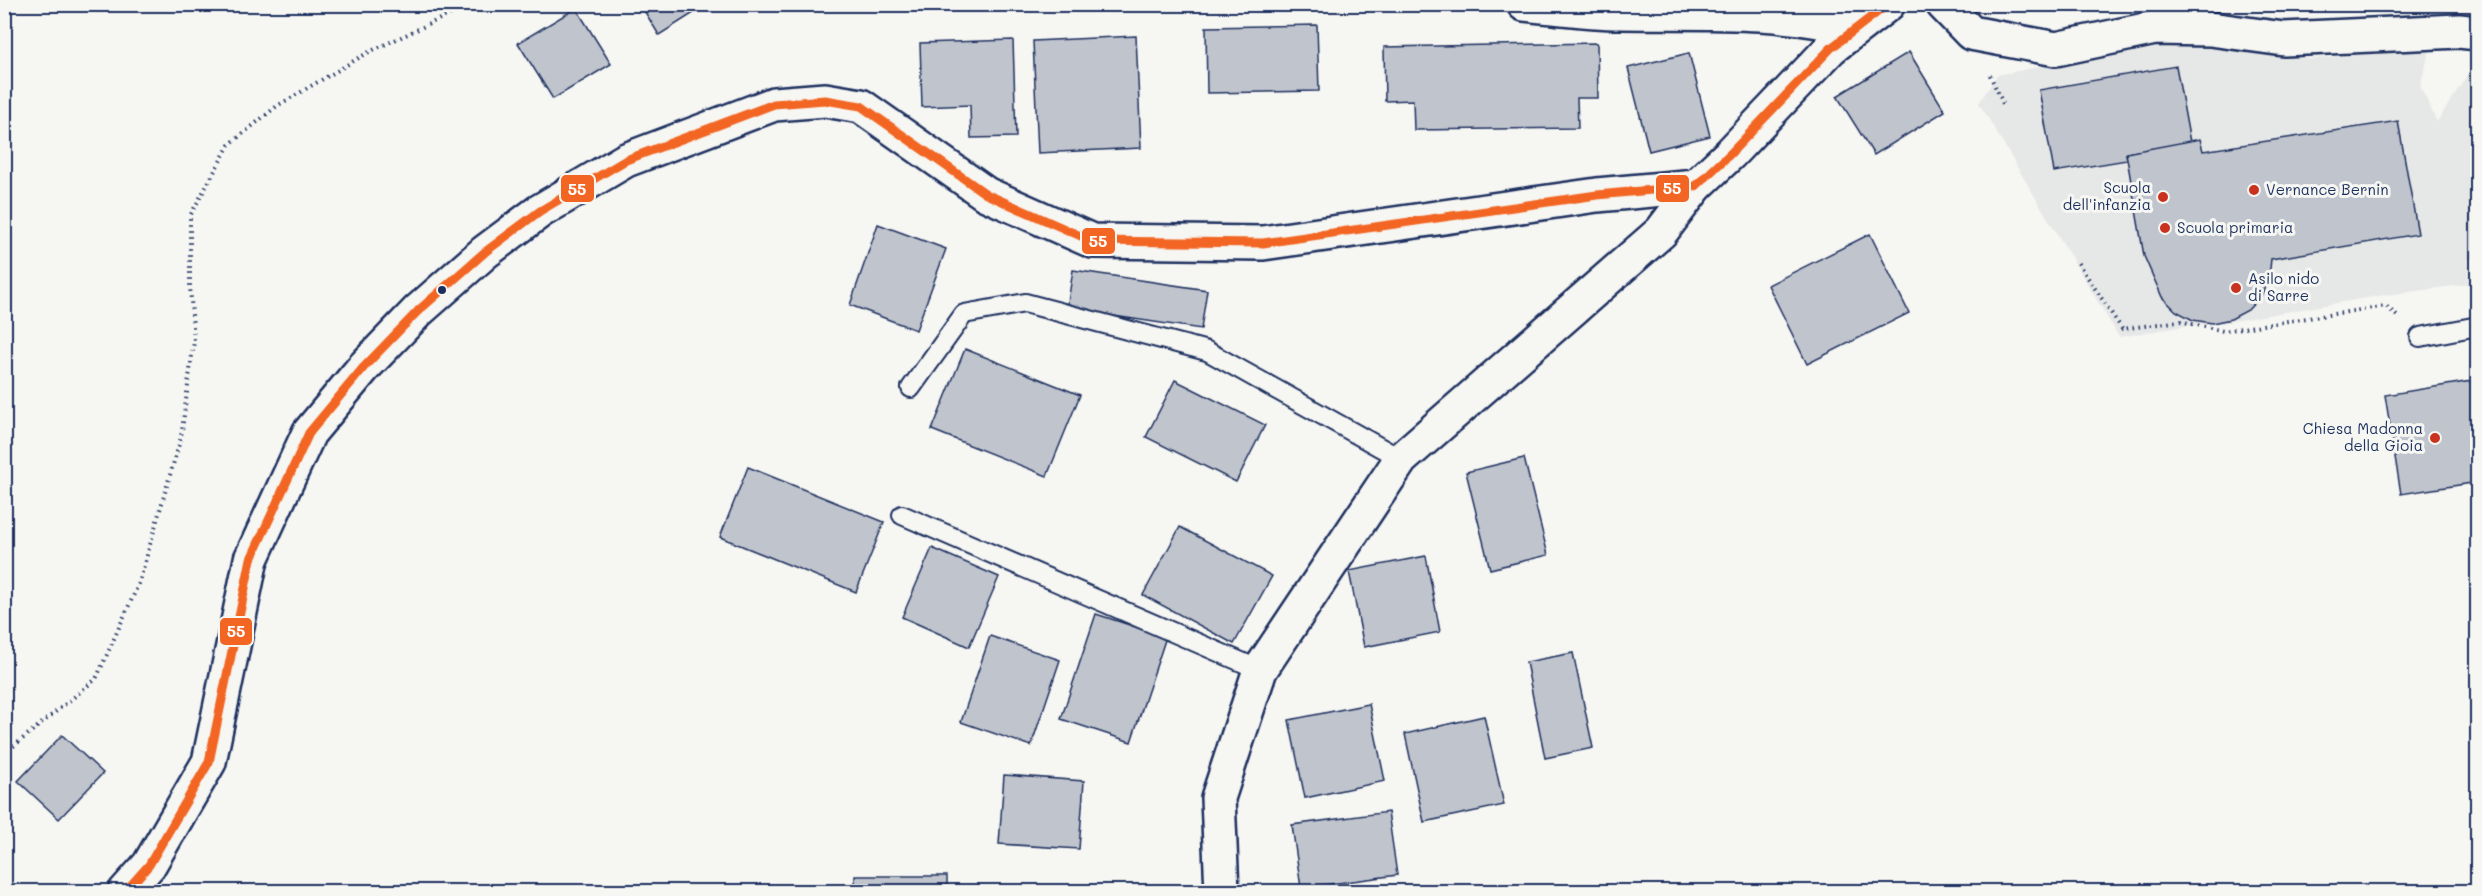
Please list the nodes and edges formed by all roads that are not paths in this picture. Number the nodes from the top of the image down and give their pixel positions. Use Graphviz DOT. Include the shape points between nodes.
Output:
graph roads {
  1 [pos="1524,4"];
  2 [pos="1888,4"];
  3 [pos="1942,4"];
  4 [pos="1854,29"];
  5 [pos="2478,33"];
  6 [pos="1696,186"];
  7 [pos="2478,326"];
  8 [pos="2420,337"];
  9 [pos="912,388"];
  10 [pos="1401,459"];
  11 [pos="902,515"];
  12 [pos="1260,670"];
  13 [pos="125,891"];
  14 [pos="1222,891"];
  1 -- 4 [label="street" via="1825,20"];
  2 -- 4 [label="street"];
  3 -- 5 [label="street" via="1971,33 2056,49 2155,28 2210,29 2284,39"];
  4 -- 6 [label="street"];
  6 -- 10 [label="street" via="1661,232"];
  6 -- 13 [label="street" via="1597,195 1263,243 1092,241 986,194 897,130 852,104 825,100 774,104 626,160 540,210 485,252 418,311 364,367 309,434 251,559 208,762 148,865"];
  7 -- 8 [label="lane"];
  9 -- 10 [label="lane" via="964,314 1025,303 1207,351"];
  10 -- 12 [label="street"];
  11 -- 12 [label="lane"];
  12 -- 14 [label="street" via="1218,798"];
}
